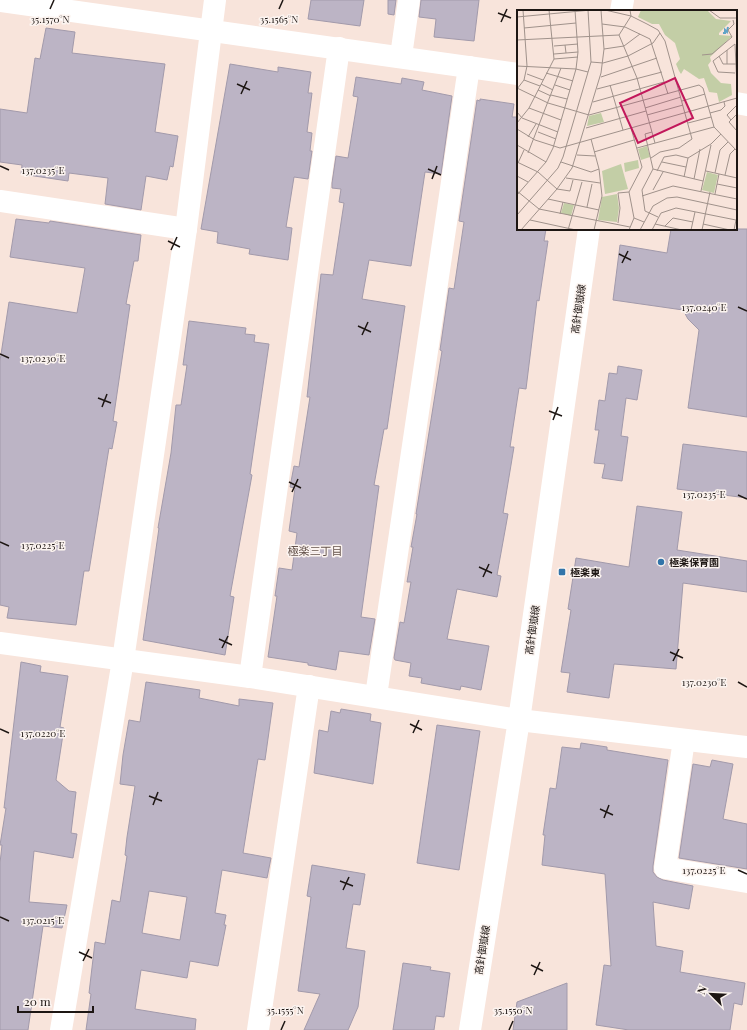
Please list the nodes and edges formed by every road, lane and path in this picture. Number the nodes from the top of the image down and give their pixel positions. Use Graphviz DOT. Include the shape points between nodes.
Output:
graph roads {
  1 [pos="216,0"];
  2 [pos="409,0"];
  3 [pos="623,0"];
  4 [pos="0,1"];
  5 [pos="621,10"];
  6 [pos="212,32"];
  7 [pos="339,48"];
  8 [pos="401,56"];
  9 [pos="469,67"];
  10 [pos="517,74"];
  11 [pos="737,103"];
  12 [pos="747,105"];
  13 [pos="0,201"];
  14 [pos="186,229"];
  15 [pos="589,230"];
  16 [pos="0,643"];
  17 [pos="123,660"];
  18 [pos="250,677"];
  19 [pos="309,686"];
  20 [pos="376,696"];
  21 [pos="519,720"];
  22 [pos="684,740"];
  23 [pos="747,748"];
  24 [pos="747,882"];
  25 [pos="61,1030"];
  26 [pos="258,1030"];
  27 [pos="470,1030"];
  1 -- 6 [label="street"];
  2 -- 8 [label="street"];
  3 -- 5 [label="street"];
  4 -- 6 [label="street"];
  6 -- 7 [label="street"];
  6 -- 14 [label="street"];
  7 -- 8 [label="street"];
  7 -- 18 [label="street"];
  8 -- 9 [label="street"];
  9 -- 10 [label="street"];
  9 -- 20 [label="street"];
  11 -- 12 [label="street"];
  13 -- 14 [label="street"];
  14 -- 17 [label="street"];
  15 -- 21 [label="street, 高針御嶽線"];
  16 -- 17 [label="street"];
  17 -- 18 [label="street"];
  17 -- 25 [label="street"];
  18 -- 19 [label="street"];
  19 -- 20 [label="street"];
  19 -- 26 [label="street"];
  20 -- 21 [label="street"];
  21 -- 22 [label="street"];
  21 -- 27 [label="street, 高針御嶽線"];
  22 -- 23 [label="street"];
  22 -- 24 [label="street" via="666,868"];
}
